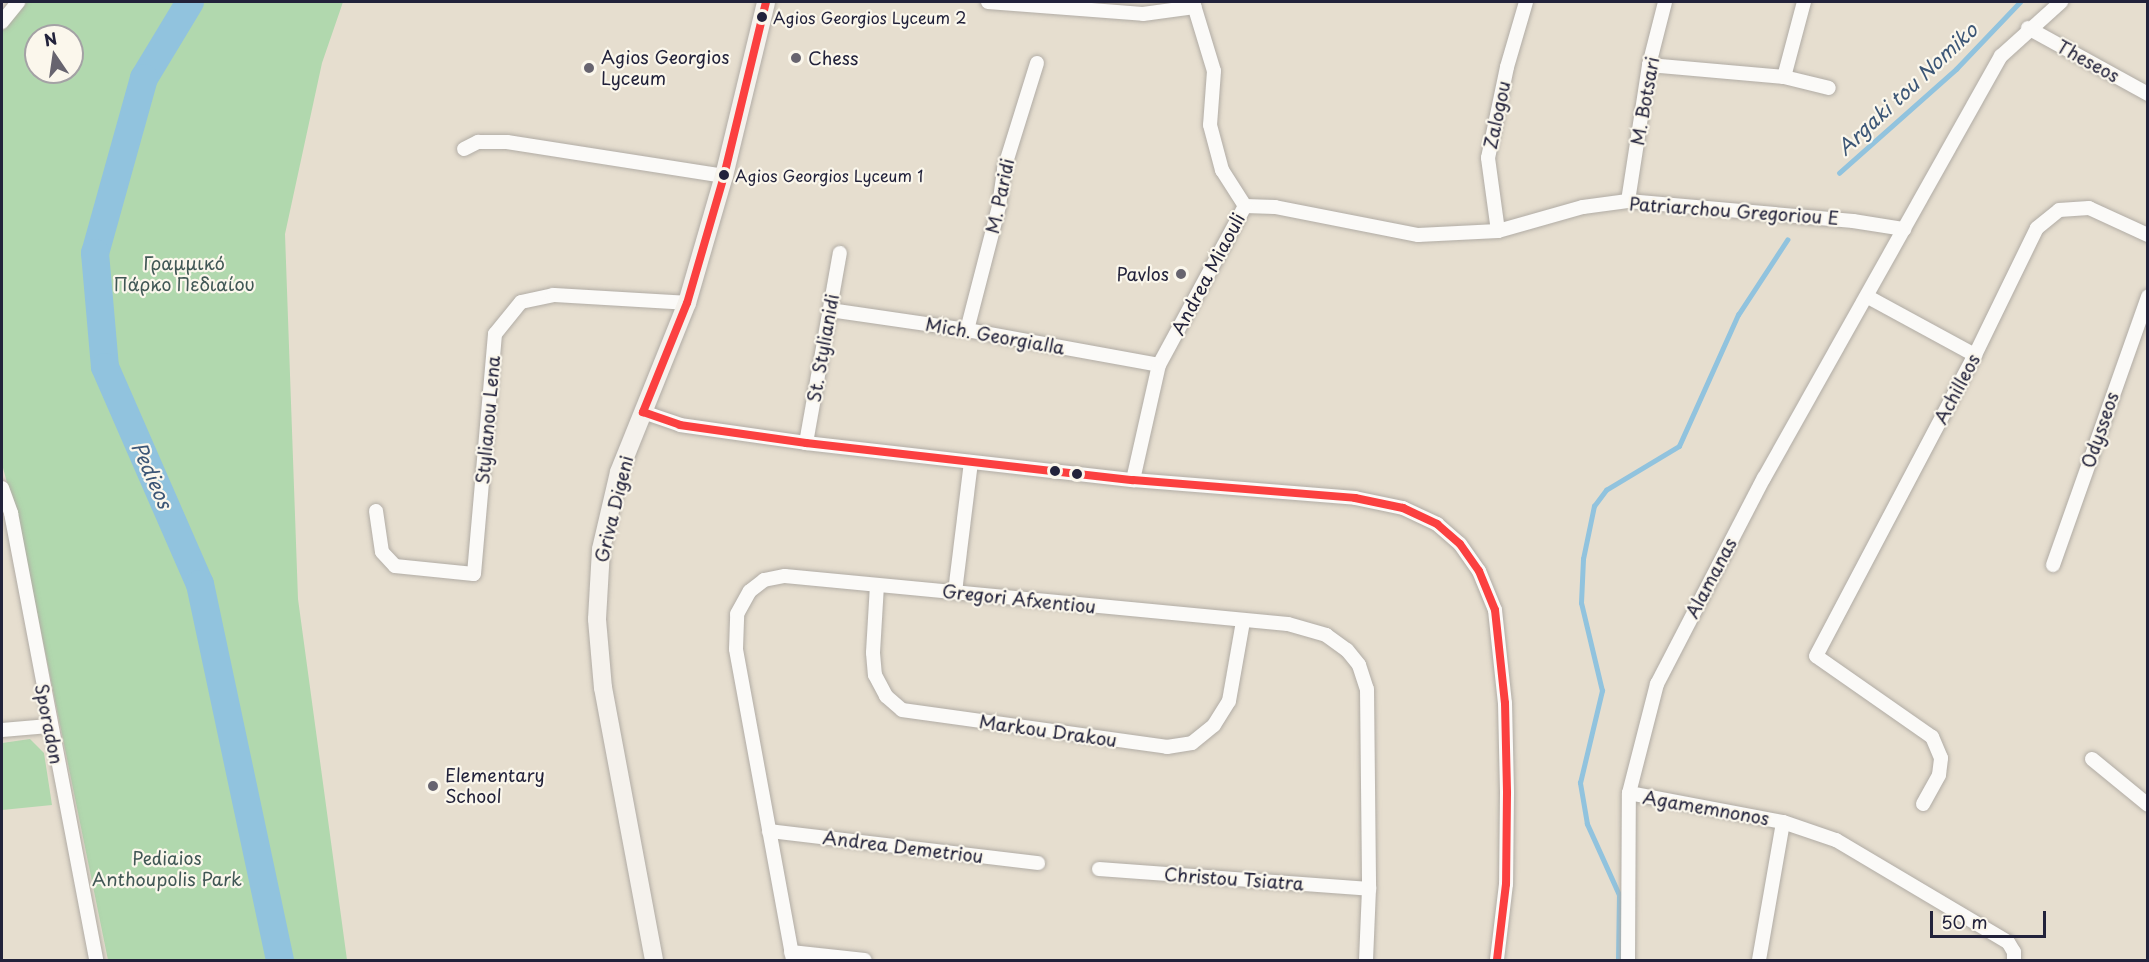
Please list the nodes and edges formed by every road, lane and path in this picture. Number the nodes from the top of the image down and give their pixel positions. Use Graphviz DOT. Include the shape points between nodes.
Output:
graph roads {
  1 [pos="18,2"];
  2 [pos="766,2"];
  3 [pos="988,2"];
  4 [pos="1526,2"];
  5 [pos="1665,2"];
  6 [pos="1804,2"];
  7 [pos="2061,2"];
  8 [pos="1053,4"];
  9 [pos="1194,4"];
  10 [pos="2,22"];
  11 [pos="2028,28"];
  12 [pos="1037,63"];
  13 [pos="1649,65"];
  14 [pos="1784,77"];
  15 [pos="1829,88"];
  16 [pos="2148,94"];
  17 [pos="464,149"];
  18 [pos="724,176"];
  19 [pos="1628,201"];
  20 [pos="1245,206"];
  21 [pos="1904,230"];
  22 [pos="1498,231"];
  23 [pos="2148,235"];
  24 [pos="840,253"];
  25 [pos="2148,296"];
  26 [pos="1868,297"];
  27 [pos="687,303"];
  28 [pos="830,310"];
  29 [pos="968,330"];
  30 [pos="1975,355"];
  31 [pos="1160,365"];
  32 [pos="642,412"];
  33 [pos="806,443"];
  34 [pos="971,462"];
  35 [pos="1133,480"];
  36 [pos="2,488"];
  37 [pos="376,511"];
  38 [pos="2053,565"];
  39 [pos="877,585"];
  40 [pos="955,592"];
  41 [pos="1243,622"];
  42 [pos="49,726"];
  43 [pos="2,730"];
  44 [pos="2092,759"];
  45 [pos="1629,793"];
  46 [pos="1923,804"];
  47 [pos="2148,805"];
  48 [pos="1783,822"];
  49 [pos="769,831"];
  50 [pos="1038,863"];
  51 [pos="1099,869"];
  52 [pos="1369,889"];
  53 [pos="792,956"];
  54 [pos="96,960"];
  55 [pos="654,960"];
  56 [pos="865,960"];
  57 [pos="1366,960"];
  58 [pos="1497,960"];
  59 [pos="1628,960"];
  60 [pos="1759,960"];
  61 [pos="2014,960"];
  1 -- 10 [label="street"];
  2 -- 18 [label="street, Griva Digeni"];
  3 -- 8 [label="street"];
  4 -- 22 [label="street, Zalogou" via="1488,158"];
  5 -- 13 [label="street, M. Botsari"];
  6 -- 14 [label="street"];
  7 -- 11 [label="street, Alamanas"];
  8 -- 9 [label="street" via="1143,14"];
  9 -- 20 [label="street, Andrea Miaouli" via="1214,71 1210,125 1222,170"];
  11 -- 16 [label="street, Theseos"];
  11 -- 21 [label="street, Alamanas" via="2001,56"];
  12 -- 29 [label="street, M. Paridi" via="1004,168 999,206"];
  13 -- 14 [label="street"];
  13 -- 19 [label="street, M. Botsari"];
  14 -- 15 [label="street"];
  17 -- 18 [label="street" via="478,142 507,142"];
  18 -- 27 [label="street, Griva Digeni"];
  19 -- 21 [label="street, Patriarchou Gregoriou E" via="1853,221"];
  19 -- 22 [label="street, Patriarchou Gregoriou E" via="1583,207"];
  20 -- 22 [label="street, Patriarchou Gregoriou E" via="1275,207 1418,235"];
  20 -- 31 [label="street, Andrea Miaouli"];
  21 -- 26 [label="street, Alamanas"];
  23 -- 30 [label="street, Achilleos" via="2089,208 2059,210 2037,228"];
  24 -- 28 [label="street, St. Stylianidi"];
  25 -- 38 [label="street, Odysseos"];
  26 -- 30 [label="street"];
  26 -- 45 [label="street, Alamanas" via="1764,478 1657,684"];
  27 -- 32 [label="street, Griva Digeni"];
  27 -- 37 [label="street, Stylianou Lena" via="553,295 521,302 495,334 474,574 395,566 382,552"];
  28 -- 29 [label="street, Mich. Georgialla"];
  28 -- 33 [label="street, St. Stylianidi"];
  29 -- 31 [label="street, Mich. Georgialla"];
  30 -- 46 [label="street, Achilleos" via="1816,656 1932,737 1941,758 1939,775"];
  31 -- 35 [label="street, Andrea Miaouli"];
  32 -- 33 [label="street" via="680,425"];
  32 -- 55 [label="street, Griva Digeni" via="619,472 601,549 597,619 603,688"];
  33 -- 34 [label="street"];
  34 -- 35 [label="street"];
  34 -- 40 [label="street"];
  35 -- 58 [label="street" via="1355,498 1403,508 1437,524 1460,544 1479,571 1495,610 1505,703 1506,884"];
  36 -- 42 [label="street, Sporadon" via="11,513"];
  39 -- 40 [label="street, Gregori Afxentiou"];
  39 -- 41 [label="street, Markou Drakou" via="875,675 886,696 902,710 1167,747 1192,743 1214,725 1229,701"];
  39 -- 49 [label="street, Gregori Afxentiou" via="785,576 764,580 750,591 737,614 736,649"];
  40 -- 41 [label="street, Gregori Afxentiou"];
  41 -- 52 [label="street, Gregori Afxentiou" via="1288,624 1326,635 1347,650 1359,665 1367,689"];
  42 -- 43 [label="street"];
  42 -- 54 [label="street, Sporadon"];
  44 -- 47 [label="street"];
  45 -- 48 [label="street, Agamemnonos"];
  45 -- 59 [label="street, Alamanas"];
  48 -- 60 [label="street, Agamemnonos"];
  48 -- 61 [label="street, Agamemnonos" via="1836,840 2008,942"];
  49 -- 50 [label="street, Andrea Demetriou"];
  49 -- 53 [label="street, Gregori Afxentiou"];
  51 -- 52 [label="street, Christou Tsiatra"];
  52 -- 57 [label="street, Gregori Afxentiou"];
  53 -- 56 [label="street"];
}
